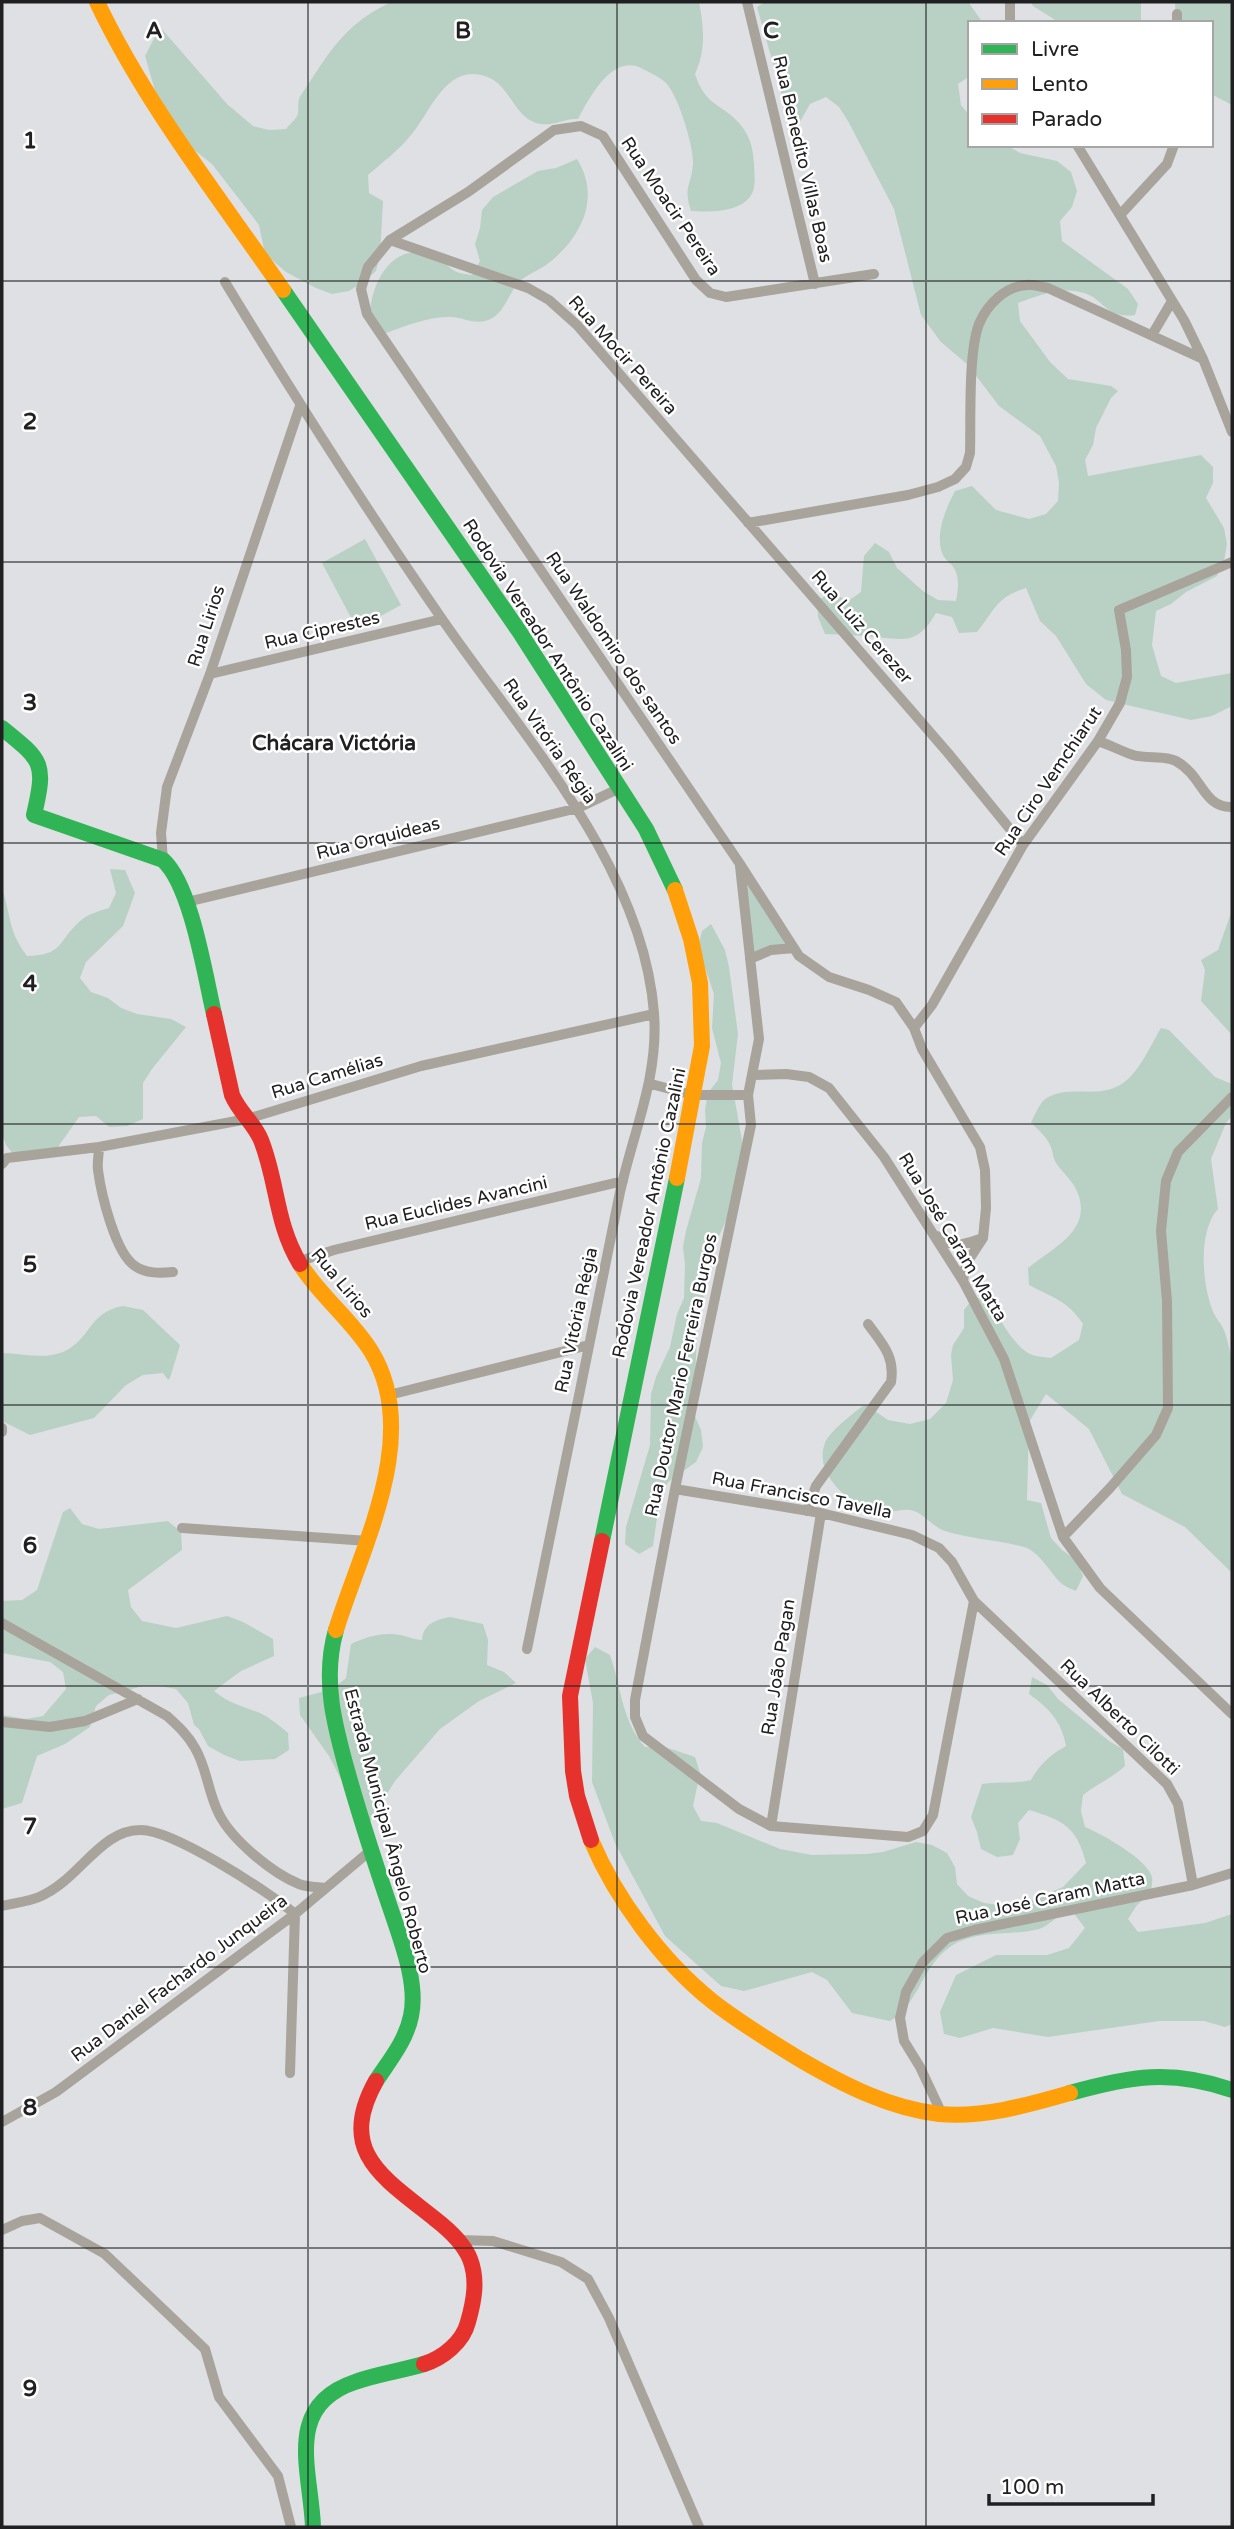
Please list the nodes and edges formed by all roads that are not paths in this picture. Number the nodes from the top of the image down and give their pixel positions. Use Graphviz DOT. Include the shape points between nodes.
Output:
graph roads {
  1 [pos="97,2"];
  2 [pos="747,2"];
  3 [pos="1010,2"];
  4 [pos="1010,21"];
  5 [pos="1078,147"];
  6 [pos="1173,147"];
  7 [pos="1120,215"];
  8 [pos="390,240"];
  9 [pos="874,274"];
  10 [pos="225,282"];
  11 [pos="815,284"];
  12 [pos="1172,301"];
  13 [pos="1152,335"];
  14 [pos="1203,359"];
  15 [pos="300,407"];
  16 [pos="1232,432"];
  17 [pos="671,436"];
  18 [pos="748,523"];
  19 [pos="1232,562"];
  20 [pos="442,619"];
  21 [pos="210,674"];
  22 [pos="2,728"];
  23 [pos="1098,741"];
  24 [pos="620,788"];
  25 [pos="1232,807"];
  26 [pos="578,808"];
  27 [pos="1023,845"];
  28 [pos="163,860"];
  29 [pos="740,864"];
  30 [pos="187,902"];
  31 [pos="794,948"];
  32 [pos="751,959"];
  33 [pos="654,1014"];
  34 [pos="914,1028"];
  35 [pos="753,1075"];
  36 [pos="650,1084"];
  37 [pos="693,1095"];
  38 [pos="748,1096"];
  39 [pos="1232,1097"];
  40 [pos="247,1119"];
  41 [pos="99,1147"];
  42 [pos="5,1161"];
  43 [pos="623,1181"];
  44 [pos="933,1233"];
  45 [pos="983,1238"];
  46 [pos="298,1262"];
  47 [pos="173,1272"];
  48 [pos="963,1281"];
  49 [pos="868,1324"];
  50 [pos="589,1345"];
  51 [pos="389,1395"];
  52 [pos="675,1489"];
  53 [pos="807,1510"];
  54 [pos="821,1513"];
  55 [pos="182,1528"];
  56 [pos="1063,1537"];
  57 [pos="368,1542"];
  58 [pos="974,1601"];
  59 [pos="2,1623"];
  60 [pos="527,1649"];
  61 [pos="329,1658"];
  62 [pos="138,1699"];
  63 [pos="1232,1714"];
  64 [pos="2,1722"];
  65 [pos="771,1826"];
  66 [pos="370,1851"];
  67 [pos="1232,1872"];
  68 [pos="1194,1885"];
  69 [pos="326,1888"];
  70 [pos="2,1906"];
  71 [pos="295,1914"];
  72 [pos="290,2073"];
  73 [pos="1232,2090"];
  74 [pos="942,2114"];
  75 [pos="2,2122"];
  76 [pos="2,2230"];
  77 [pos="458,2239"];
  78 [pos="291,2527"];
  79 [pos="313,2527"];
  80 [pos="699,2527"];
  1 -- 24 [label="main road, Rodovia Vereador Antônio Cazalini" via="115,40 172,129 519,631"];
  2 -- 11 [label="street, Rua Benedito Villas Boas"];
  3 -- 4 [label="street"];
  5 -- 7 [label="street"];
  6 -- 7 [label="street" via="1167,164"];
  7 -- 12 [label="street"];
  8 -- 11 [label="street, Rua Moacir Pereira" via="468,192 554,130 580,126 603,136 696,280 710,293 726,297"];
  8 -- 17 [label="street, Rua Mocir Pereira" via="528,288 549,300 577,325"];
  8 -- 29 [label="street, Rua Waldomiro dos santos" via="368,267 360,289 367,314"];
  9 -- 11 [label="street, Rua Moacir Pereira"];
  10 -- 15 [label="street, Rua Vitória Régia"];
  12 -- 13 [label="street"];
  12 -- 14 [label="street"];
  13 -- 14 [label="street"];
  13 -- 18 [label="street" via="1048,288 1027,284 1005,292 979,324 970,453 967,467 955,479 908,495"];
  14 -- 16 [label="street"];
  15 -- 20 [label="street, Rua Vitória Régia"];
  15 -- 21 [label="street, Rua Lirios"];
  17 -- 18 [label="street, Rua Luiz Cerezer"];
  18 -- 27 [label="street, Rua Luiz Cerezer"];
  19 -- 23 [label="street, Rua Ciro Vemchiarut" via="1119,610 1127,677 1120,703"];
  20 -- 21 [label="street, Rua Ciprestes"];
  20 -- 26 [label="street, Rua Vitória Régia"];
  21 -- 28 [label="street, Rua Lirios" via="167,788"];
  22 -- 28 [label="main road" via="37,757 43,776 34,815"];
  23 -- 25 [label="street" via="1135,755 1175,760 1197,778 1212,802"];
  23 -- 27 [label="street, Rua Ciro Vemchiarut"];
  24 -- 26 [label="street, Rua Orquideas"];
  24 -- 37 [label="main road, Rodovia Vereador Antônio Cazalini" via="665,865 691,939 703,1012"];
  26 -- 30 [label="street, Rua Orquideas"];
  26 -- 33 [label="street, Rua Vitória Régia" via="640,940"];
  27 -- 34 [label="street, Rua Ciro Vemchiarut"];
  28 -- 30 [label="main road, Rua Lirios" via="174,869"];
  29 -- 31 [label="street, Rua Waldomiro dos santos"];
  29 -- 32 [label="street, Rua Doutor Mario Ferreira Burgos"];
  30 -- 40 [label="main road, Rua Lirios" via="235,1103"];
  31 -- 32 [label="street" via="771,950"];
  31 -- 34 [label="street, Rua Waldomiro dos santos" via="829,977 896,1002"];
  32 -- 35 [label="street, Rua Doutor Mario Ferreira Burgos" via="760,1039"];
  33 -- 36 [label="street, Rua Vitória Régia"];
  33 -- 40 [label="street, Rua Camélias" via="421,1066"];
  34 -- 45 [label="street, Rua Waldomiro dos santos" via="980,1147 985,1170"];
  35 -- 38 [label="street, Rua Doutor Mario Ferreira Burgos"];
  35 -- 44 [label="street, Rua José Caram Matta" via="809,1077 829,1088 884,1157"];
  36 -- 37 [label="street"];
  36 -- 43 [label="street, Rua Vitória Régia"];
  37 -- 38 [label="street"];
  37 -- 74 [label="main road, Rodovia Vereador Antônio Cazalini" via="572,1684 570,1742 577,1794 597,1854 620,1899 718,2006 852,2089 904,2108"];
  38 -- 52 [label="street, Rua Doutor Mario Ferreira Burgos" via="751,1125"];
  39 -- 56 [label="street" via="1178,1152 1166,1181 1161,1231 1168,1408 1156,1435"];
  40 -- 41 [label="street, Rua Camélias"];
  40 -- 46 [label="main road, Rua Lirios" via="260,1138 287,1243"];
  41 -- 42 [label="street, Rua Camélias"];
  41 -- 47 [label="street" via="97,1168 123,1254 135,1267 153,1273"];
  43 -- 46 [label="street, Rua Euclides Avancini"];
  43 -- 50 [label="street, Rua Vitória Régia"];
  44 -- 45 [label="street" via="950,1245"];
  44 -- 48 [label="street, Rua José Caram Matta"];
  45 -- 48 [label="street" via="965,1264"];
  46 -- 51 [label="main road, Rua Lirios" via="366,1340 382,1369"];
  48 -- 56 [label="street, Rua José Caram Matta" via="1004,1359"];
  49 -- 53 [label="street" via="891,1356 891,1382 816,1486"];
  50 -- 51 [label="street"];
  50 -- 60 [label="street, Rua Vitória Régia"];
  51 -- 57 [label="main road, Rua Lirios" via="388,1462"];
  52 -- 53 [label="street, Rua Francisco Tavella"];
  52 -- 65 [label="street, Rua Doutor Mario Ferreira Burgos" via="635,1717 643,1736 739,1809"];
  53 -- 54 [label="street, Rua Francisco Tavella"];
  54 -- 58 [label="street, Rua Francisco Tavella" via="912,1535 939,1548"];
  54 -- 65 [label="street, Rua João Pagan"];
  55 -- 57 [label="street"];
  56 -- 63 [label="street, Rua José Caram Matta" via="1100,1588"];
  57 -- 61 [label="main road, Rua Lirios"];
  58 -- 65 [label="street" via="933,1815 923,1831 908,1837"];
  58 -- 68 [label="street, Rua Alberto Cilotti" via="1167,1784 1178,1804"];
  59 -- 62 [label="street"];
  61 -- 66 [label="main road, Estrada Municipal Ângelo Roberto" via="327,1693"];
  62 -- 64 [label="street" via="85,1721 50,1727"];
  62 -- 69 [label="street" via="184,1731 196,1749 219,1813 250,1850 301,1885"];
  66 -- 69 [label="street, Rua Daniel Fachardo Junqueira"];
  66 -- 77 [label="main road, Estrada Municipal Ângelo Roberto" via="394,1914 413,2017 407,2035 363,2106 360,2131 365,2152 386,2177"];
  67 -- 68 [label="street, Rua José Caram Matta"];
  68 -- 74 [label="street, Rua José Caram Matta" via="947,1938 923,1962 906,1992 900,2018 904,2041"];
  69 -- 71 [label="street, Rua Daniel Fachardo Junqueira"];
  70 -- 71 [label="street" via="38,1898 61,1884 108,1841 142,1829 194,1848 273,1895"];
  71 -- 72 [label="street"];
  71 -- 75 [label="street, Rua Daniel Fachardo Junqueira" via="56,2092"];
  73 -- 74 [label="main road, Rodovia Vereador Antônio Cazalini" via="1201,2080 1161,2076 1015,2108"];
  76 -- 78 [label="street" via="40,2218 105,2254 205,2348 219,2397 278,2476"];
  77 -- 79 [label="main road, Estrada Municipal Ângelo Roberto" via="470,2259 474,2302 469,2324 455,2345 414,2369 364,2379 332,2393 315,2408 305,2454"];
  77 -- 80 [label="street" via="493,2241 561,2262 588,2279"];
}
